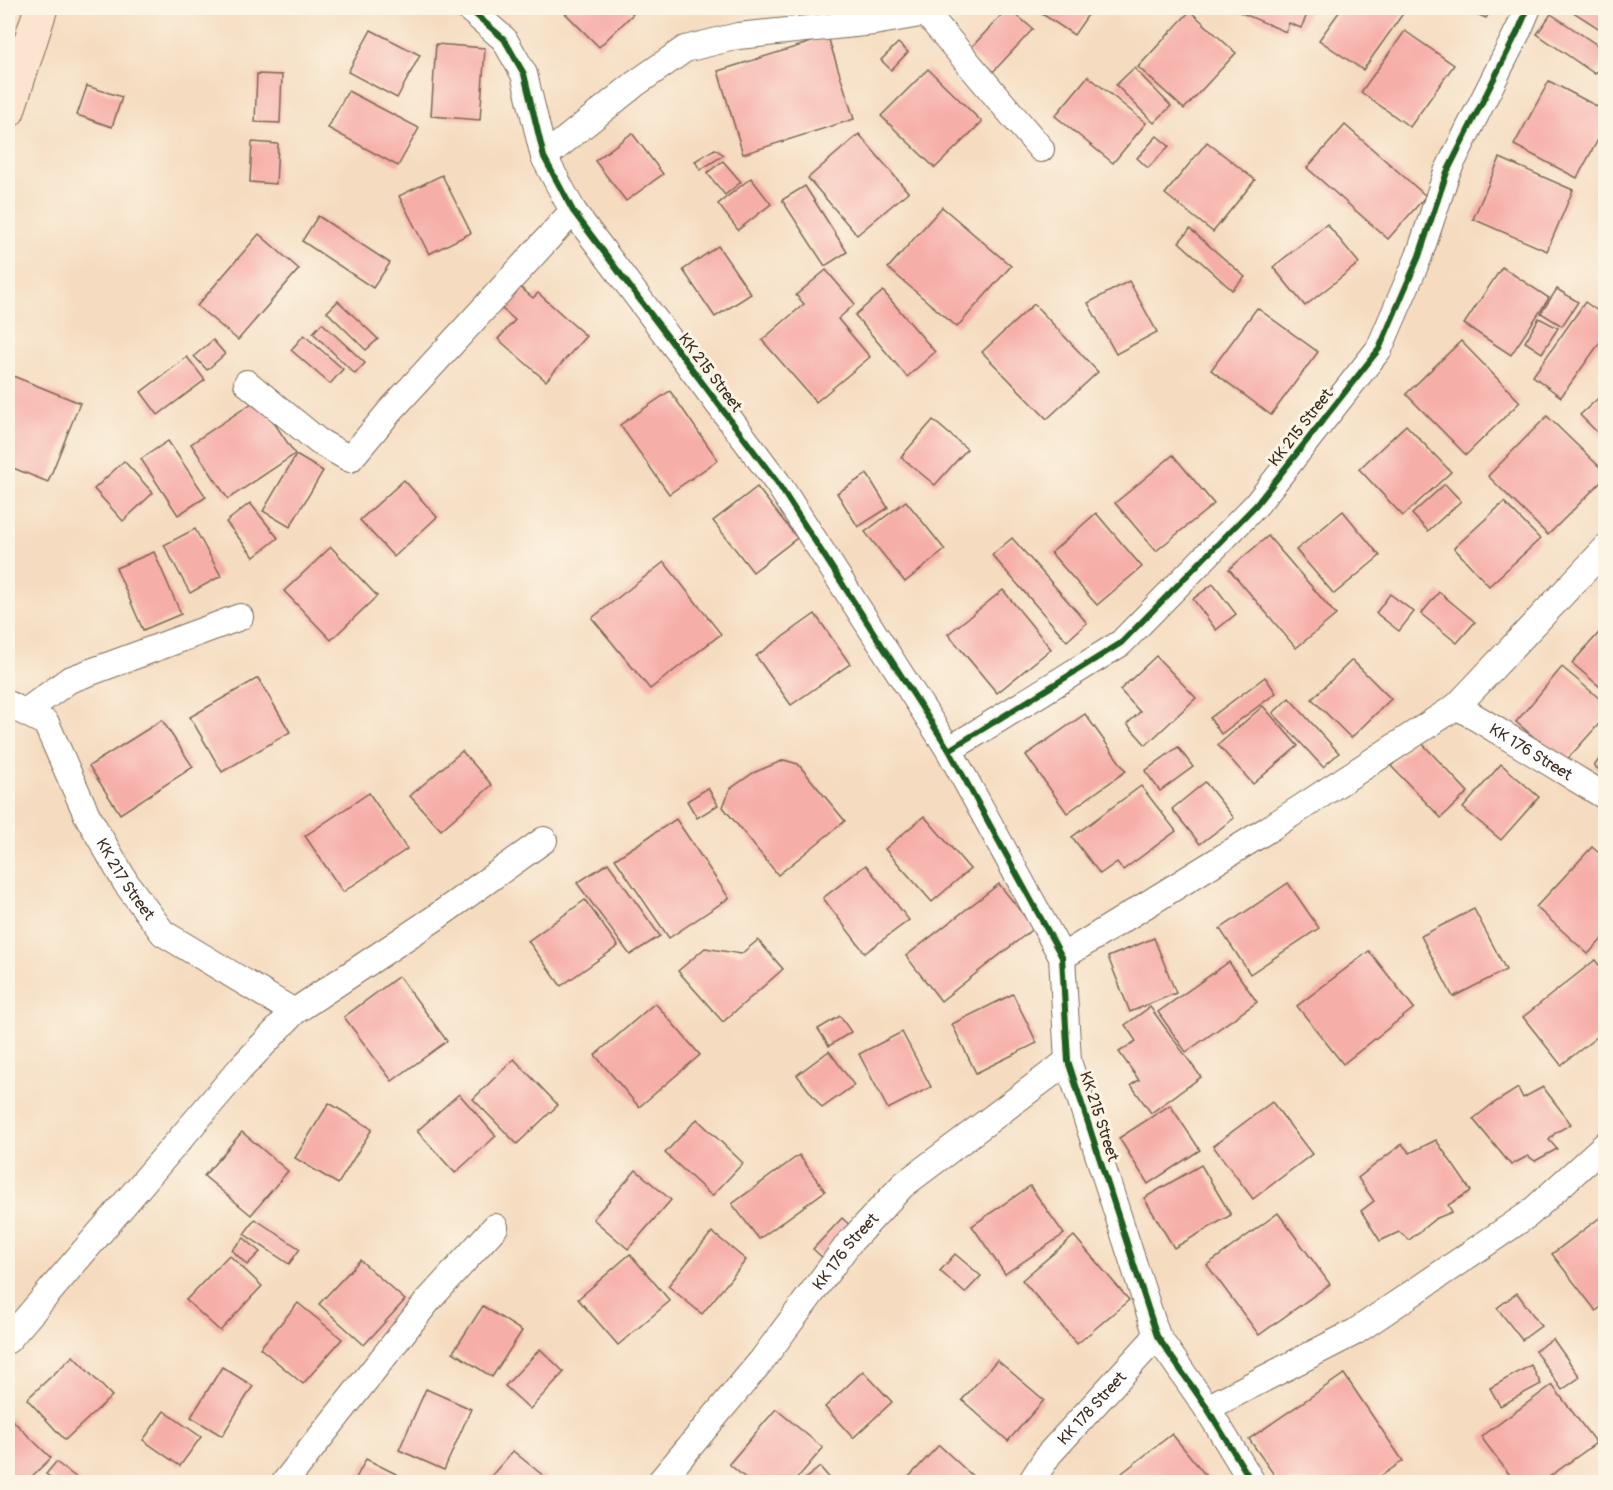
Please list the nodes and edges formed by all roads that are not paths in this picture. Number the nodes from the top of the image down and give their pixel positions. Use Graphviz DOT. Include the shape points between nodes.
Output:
graph roads {
  1 [pos="41,8"];
  2 [pos="468,8"];
  3 [pos="1528,8"];
  4 [pos="931,10"];
  5 [pos="8,111"];
  6 [pos="1041,149"];
  7 [pos="544,157"];
  8 [pos="573,211"];
  9 [pos="247,382"];
  10 [pos="1605,548"];
  11 [pos="240,617"];
  12 [pos="1457,706"];
  13 [pos="16,708"];
  14 [pos="949,750"];
  15 [pos="1605,797"];
  16 [pos="544,840"];
  17 [pos="1062,957"];
  18 [pos="294,1012"];
  19 [pos="1068,1061"];
  20 [pos="1605,1144"];
  21 [pos="495,1227"];
  22 [pos="1158,1336"];
  23 [pos="8,1340"];
  24 [pos="1207,1408"];
  25 [pos="285,1482"];
  26 [pos="660,1482"];
  27 [pos="1031,1482"];
  28 [pos="1252,1482"];
  1 -- 5 [label="main road"];
  2 -- 7 [label="street, KK 215 Street" via="504,39 524,74"];
  3 -- 14 [label="street, KK 215 Street" via="1447,172 1419,256 1379,349 1256,505 1121,643"];
  4 -- 6 [label="street"];
  4 -- 7 [label="street" via="874,22 738,36 685,50 635,84"];
  7 -- 8 [label="street, KK 215 Street"];
  8 -- 9 [label="street" via="350,459 318,441"];
  8 -- 14 [label="street, KK 215 Street" via="777,482"];
  10 -- 12 [label="street"];
  11 -- 13 [label="street" via="69,680"];
  12 -- 15 [label="street, KK 176 Street"];
  12 -- 17 [label="street"];
  13 -- 18 [label="street, KK 217 Street" via="46,723 87,814 126,883 163,933"];
  14 -- 17 [label="street, KK 215 Street"];
  16 -- 18 [label="street"];
  17 -- 19 [label="street, KK 215 Street"];
  18 -- 23 [label="street"];
  19 -- 22 [label="street, KK 215 Street"];
  19 -- 26 [label="street, KK 176 Street" via="903,1185 849,1243 762,1360"];
  20 -- 24 [label="street" via="1529,1214 1355,1332"];
  21 -- 25 [label="street" via="426,1302"];
  22 -- 24 [label="street, KK 215 Street"];
  22 -- 27 [label="street, KK 178 Street" via="1049,1454"];
  24 -- 28 [label="street, KK 215 Street"];
}
